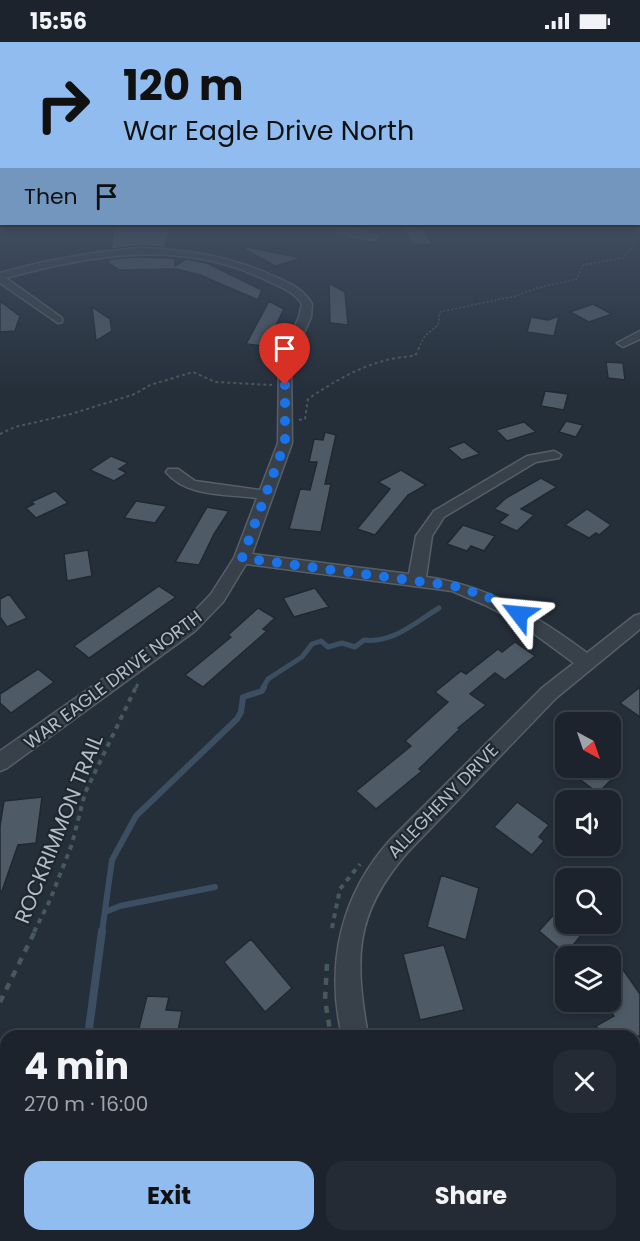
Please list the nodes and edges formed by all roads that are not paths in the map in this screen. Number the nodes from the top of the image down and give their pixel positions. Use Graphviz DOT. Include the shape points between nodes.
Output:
graph roads {
  1 [pos="5,281"];
  2 [pos="275,281"];
  3 [pos="57,320"];
  4 [pos="640,334"];
  5 [pos="623,343"];
  6 [pos="554,455"];
  7 [pos="172,472"];
  8 [pos="266,495"];
  9 [pos="242,558"];
  10 [pos="417,580"];
  11 [pos="640,620"];
  12 [pos="586,662"];
  13 [pos="0,762"];
  14 [pos="353,1030"];
  1 -- 3 [label="street"];
  2 -- 8 [label="street, WAR EAGLE DRIVE NORTH" via="304,298 306,310 287,355 285,443"];
  4 -- 5 [label="street"];
  6 -- 10 [label="street" via="532,459 439,514 423,536"];
  7 -- 8 [label="street" via="191,484"];
  8 -- 9 [label="street, WAR EAGLE DRIVE NORTH"];
  9 -- 10 [label="street"];
  9 -- 13 [label="street, WAR EAGLE DRIVE NORTH" via="217,598 189,627"];
  10 -- 12 [label="street" via="486,596 531,622"];
  11 -- 12 [label="street, ALLEGHENY DRIVE"];
  12 -- 14 [label="street, ALLEGHENY DRIVE" via="549,693 378,870 362,900 350,940 346,976"];
}
